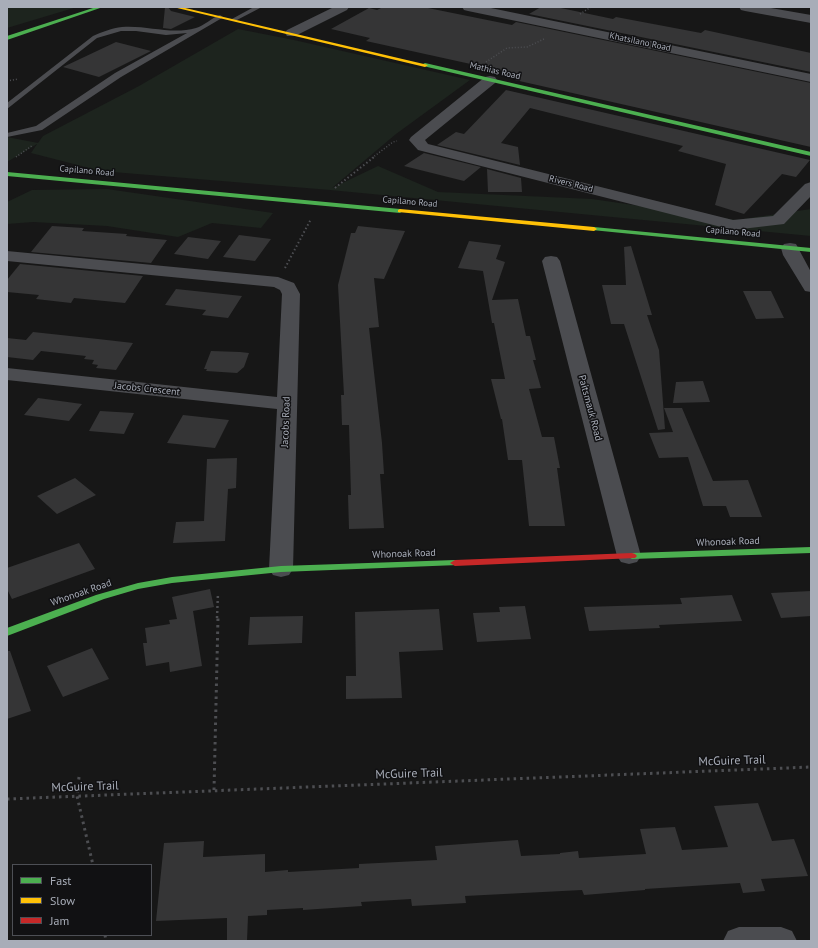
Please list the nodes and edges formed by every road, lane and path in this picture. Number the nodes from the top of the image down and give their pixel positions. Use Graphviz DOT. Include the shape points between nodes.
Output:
graph roads {
  1 [pos="101,7"];
  2 [pos="175,7"];
  3 [pos="259,7"];
  4 [pos="343,7"];
  5 [pos="468,7"];
  6 [pos="749,7"];
  7 [pos="220,17"];
  8 [pos="811,19"];
  9 [pos="232,20"];
  10 [pos="562,26"];
  11 [pos="199,29"];
  12 [pos="292,33"];
  13 [pos="7,38"];
  14 [pos="467,75"];
  15 [pos="811,78"];
  16 [pos="490,80"];
  17 [pos="7,107"];
  18 [pos="40,128"];
  19 [pos="7,135"];
  20 [pos="416,140"];
  21 [pos="811,154"];
  22 [pos="15,158"];
  23 [pos="7,174"];
  24 [pos="811,187"];
  25 [pos="331,192"];
  26 [pos="314,215"];
  27 [pos="790,248"];
  28 [pos="811,250"];
  29 [pos="7,256"];
  30 [pos="551,260"];
  31 [pos="278,282"];
  32 [pos="811,287"];
  33 [pos="7,374"];
  34 [pos="286,404"];
  35 [pos="811,550"];
  36 [pos="629,556"];
  37 [pos="281,569"];
  38 [pos="219,574"];
  39 [pos="7,632"];
  40 [pos="811,767"];
  41 [pos="79,777"];
  42 [pos="214,790"];
  43 [pos="77,796"];
  44 [pos="7,799"];
  45 [pos="93,864"];
  1 -- 13 [label="street"];
  2 -- 7 [label="street, Mathias Road"];
  3 -- 9 [label="lane"];
  4 -- 12 [label="street"];
  5 -- 10 [label="street, Khatsilano Road"];
  6 -- 8 [label="street"];
  7 -- 9 [label="street, Mathias Road"];
  7 -- 11 [label="lane"];
  9 -- 12 [label="street, Mathias Road"];
  10 -- 14 [label="path" via="541,41 527,47 507,48"];
  10 -- 15 [label="street, Khatsilano Road"];
  11 -- 17 [label="lane" via="166,33 136,28 107,32 95,37"];
  11 -- 18 [label="lane" via="118,75"];
  12 -- 14 [label="street, Mathias Road"];
  14 -- 16 [label="street, Mathias Road"];
  16 -- 20 [label="street"];
  16 -- 21 [label="street, Mathias Road"];
  18 -- 19 [label="lane"];
  18 -- 22 [label="path" via="40,140"];
  20 -- 24 [label="street, Rivers Road" via="423,147 733,225 778,220"];
  20 -- 25 [label="path" via="393,142"];
  23 -- 27 [label="street, Capilano Road"];
  26 -- 31 [label="path"];
  27 -- 28 [label="street, Capilano Road"];
  27 -- 32 [label="street" via="792,256"];
  29 -- 31 [label="street"];
  30 -- 36 [label="street, Paitsmauk Road"];
  31 -- 34 [label="street, Jacobs Road" via="288,287 291,294"];
  33 -- 34 [label="street, Jacobs Crescent"];
  34 -- 37 [label="street, Jacobs Road"];
  35 -- 36 [label="street, Whonoak Road"];
  36 -- 37 [label="street, Whonoak Road"];
  37 -- 38 [label="street, Whonoak Road"];
  38 -- 39 [label="street, Whonoak Road" via="156,582 116,592"];
  38 -- 42 [label="path"];
  40 -- 42 [label="path, McGuire Trail"];
  41 -- 43 [label="path"];
  42 -- 43 [label="path, McGuire Trail"];
  43 -- 44 [label="path, McGuire Trail"];
  43 -- 45 [label="path"];
}
